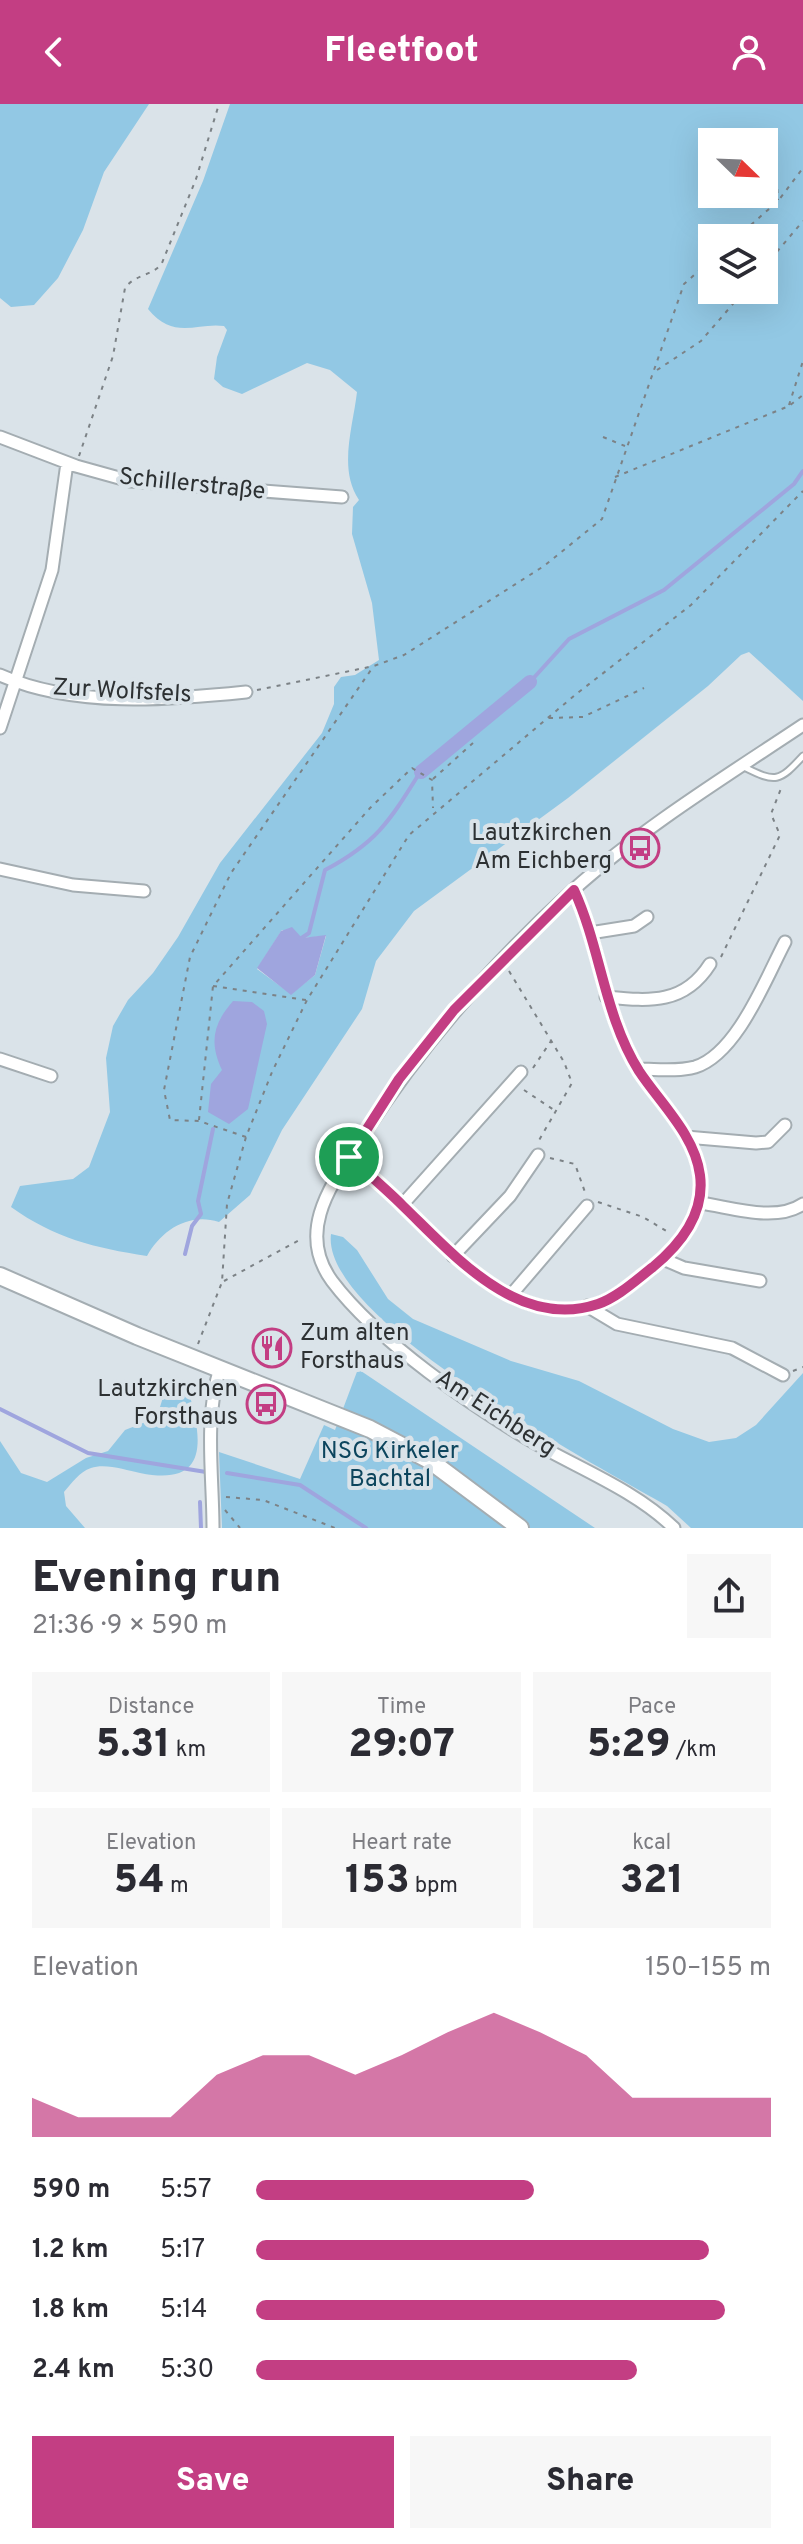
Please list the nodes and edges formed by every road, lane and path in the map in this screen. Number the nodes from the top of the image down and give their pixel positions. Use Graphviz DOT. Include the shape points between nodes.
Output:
graph roads {
  1 [pos="219,104"];
  2 [pos="803,168"];
  3 [pos="778,201"];
  4 [pos="770,208"];
  5 [pos="803,221"];
  6 [pos="752,224"];
  7 [pos="778,250"];
  8 [pos="698,272"];
  9 [pos="733,304"];
  10 [pos="803,361"];
  11 [pos="656,370"];
  12 [pos="803,395"];
  13 [pos="789,406"];
  14 [pos="0,437"];
  15 [pos="603,437"];
  16 [pos="627,446"];
  17 [pos="72,464"];
  18 [pos="614,477"];
  19 [pos="803,491"];
  20 [pos="342,497"];
  21 [pos="374,666"];
  22 [pos="0,675"];
  23 [pos="16,682"];
  24 [pos="644,688"];
  25 [pos="246,692"];
  26 [pos="548,718"];
  27 [pos="803,725"];
  28 [pos="0,728"];
  29 [pos="473,743"];
  30 [pos="803,756"];
  31 [pos="742,766"];
  32 [pos="784,777"];
  33 [pos="432,780"];
  34 [pos="433,811"];
  35 [pos="0,869"];
  36 [pos="574,890"];
  37 [pos="144,891"];
  38 [pos="647,917"];
  39 [pos="590,933"];
  40 [pos="785,942"];
  41 [pos="502,959"];
  42 [pos="710,964"];
  43 [pos="213,986"];
  44 [pos="606,997"];
  45 [pos="307,1000"];
  46 [pos="552,1040"];
  47 [pos="0,1059"];
  48 [pos="638,1069"];
  49 [pos="521,1072"];
  50 [pos="51,1076"];
  51 [pos="555,1111"];
  52 [pos="199,1121"];
  53 [pos="785,1125"];
  54 [pos="246,1137"];
  55 [pos="686,1137"];
  56 [pos="538,1155"];
  57 [pos="349,1157"];
  58 [pos="700,1203"];
  59 [pos="803,1204"];
  60 [pos="402,1205"];
  61 [pos="587,1206"];
  62 [pos="315,1232"];
  63 [pos="681,1239"];
  64 [pos="453,1256"];
  65 [pos="663,1259"];
  66 [pos="0,1276"];
  67 [pos="760,1281"];
  68 [pos="222,1282"];
  69 [pos="511,1295"];
  70 [pos="587,1306"];
  71 [pos="191,1358"];
  72 [pos="220,1368"];
  73 [pos="783,1375"];
  74 [pos="213,1497"];
  75 [pos="225,1509"];
  76 [pos="213,1528"];
  77 [pos="240,1528"];
  78 [pos="335,1528"];
  79 [pos="520,1528"];
  80 [pos="674,1528"];
  1 -- 17 [label="path" via="162,263 131,279 125,288 113,356"];
  2 -- 3 [label="path"];
  4 -- 6 [label="path"];
  5 -- 7 [label="path"];
  8 -- 11 [label="path" via="684,284"];
  9 -- 11 [label="path" via="701,341"];
  10 -- 13 [label="path"];
  11 -- 16 [label="path"];
  12 -- 13 [label="path"];
  13 -- 18 [label="path"];
  14 -- 17 [label="street, Schillerstraße"];
  15 -- 16 [label="path"];
  16 -- 18 [label="path"];
  17 -- 20 [label="street, Schillerstraße" via="156,485"];
  17 -- 23 [label="street" via="52,570"];
  18 -- 21 [label="path" via="602,519 544,566 404,655"];
  19 -- 26 [label="path" via="691,605"];
  21 -- 25 [label="path"];
  21 -- 52 [label="path" via="231,873 190,957 164,1090 170,1120"];
  22 -- 23 [label="street, Zur Wolfsfels"];
  23 -- 25 [label="street, Zur Wolfsfels" via="130,698"];
  23 -- 28 [label="street"];
  24 -- 26 [label="path" via="583,717"];
  26 -- 34 [label="path"];
  27 -- 31 [label="street"];
  29 -- 33 [label="path"];
  30 -- 32 [label="lane"];
  31 -- 32 [label="lane" via="765,777"];
  31 -- 36 [label="street"];
  32 -- 42 [label="path" via="771,814 780,835 723,955"];
  33 -- 34 [label="path"];
  33 -- 43 [label="path" via="412,768 370,808"];
  34 -- 45 [label="path" via="409,835"];
  35 -- 37 [label="street" via="73,885"];
  36 -- 39 [label="street"];
  36 -- 41 [label="street"];
  38 -- 39 [label="street" via="634,926"];
  39 -- 44 [label="street"];
  40 -- 48 [label="street" via="741,1025 712,1058 680,1070"];
  41 -- 46 [label="path"];
  41 -- 57 [label="street" via="399,1079"];
  42 -- 44 [label="street" via="694,985 667,999"];
  43 -- 45 [label="path"];
  43 -- 52 [label="path"];
  44 -- 48 [label="street"];
  45 -- 54 [label="path"];
  46 -- 49 [label="path" via="537,1067"];
  46 -- 51 [label="path" via="572,1083"];
  47 -- 50 [label="street"];
  48 -- 55 [label="street"];
  49 -- 51 [label="path" via="524,1092"];
  49 -- 60 [label="street"];
  51 -- 56 [label="path" via="538,1140"];
  52 -- 54 [label="path"];
  53 -- 55 [label="street" via="768,1142"];
  54 -- 68 [label="path" via="227,1204"];
  55 -- 58 [label="street" via="700,1172"];
  56 -- 61 [label="path" via="575,1164"];
  56 -- 64 [label="street" via="510,1196"];
  57 -- 60 [label="street"];
  57 -- 62 [label="street" via="324,1199"];
  58 -- 59 [label="street" via="775,1214"];
  58 -- 63 [label="street"];
  60 -- 64 [label="street"];
  61 -- 63 [label="path" via="601,1201"];
  61 -- 69 [label="street"];
  62 -- 68 [label="path"];
  62 -- 80 [label="street, Am Eichberg" via="315,1248 331,1279 416,1360 500,1420 649,1507"];
  63 -- 65 [label="street"];
  64 -- 69 [label="street"];
  65 -- 67 [label="street" via="684,1268"];
  65 -- 70 [label="street" via="607,1300"];
  66 -- 71 [label="main road"];
  68 -- 71 [label="path"];
  69 -- 70 [label="street" via="547,1306"];
  70 -- 73 [label="street" via="617,1324 732,1348"];
  71 -- 72 [label="main road"];
  72 -- 74 [label="street" via="211,1425"];
  72 -- 79 [label="main road" via="398,1442"];
  74 -- 76 [label="street"];
  74 -- 78 [label="path" via="263,1500"];
  75 -- 77 [label="path"];
}
